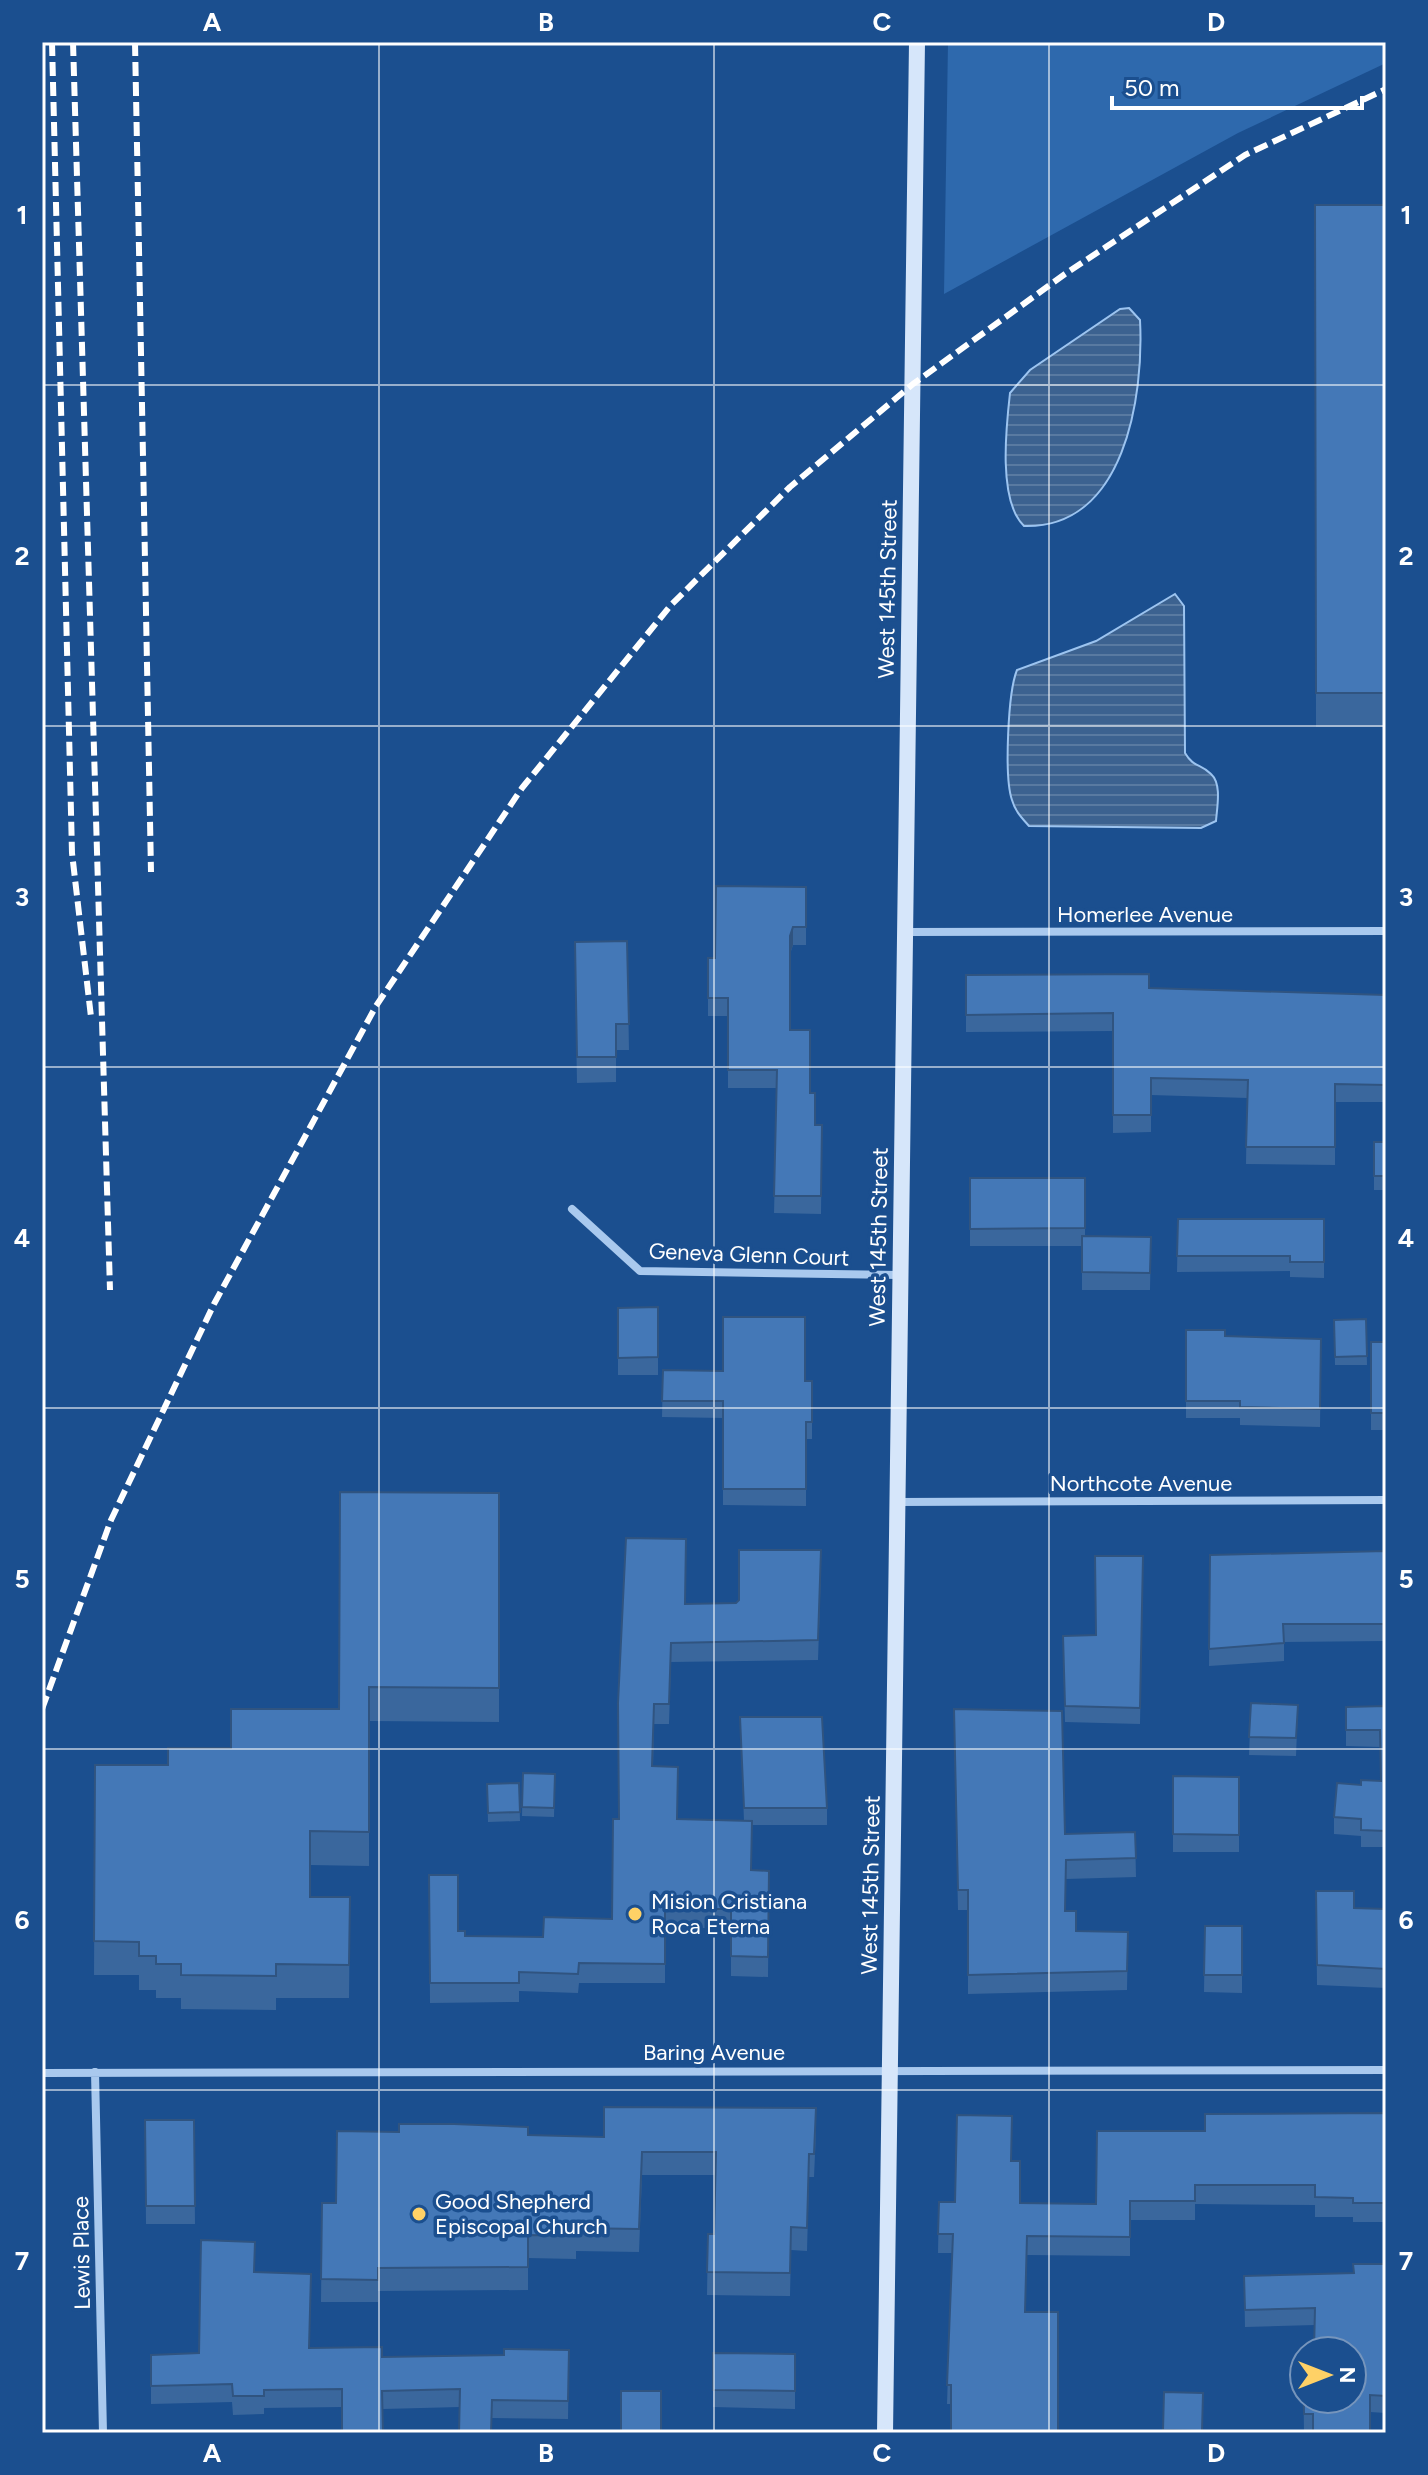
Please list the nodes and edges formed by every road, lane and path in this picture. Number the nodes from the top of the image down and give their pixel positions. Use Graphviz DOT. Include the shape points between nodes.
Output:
graph roads {
  1 [pos="917,42"];
  2 [pos="1386,931"];
  3 [pos="904,932"];
  4 [pos="572,1209"];
  5 [pos="900,1275"];
  6 [pos="1386,1500"];
  7 [pos="897,1502"];
  8 [pos="889,2070"];
  9 [pos="1386,2070"];
  10 [pos="95,2072"];
  11 [pos="42,2073"];
  12 [pos="103,2433"];
  13 [pos="885,2433"];
  1 -- 3 [label="street, West 145th Street"];
  2 -- 3 [label="street, Homerlee Avenue"];
  3 -- 5 [label="street, West 145th Street"];
  4 -- 5 [label="street, Geneva Glenn Court" via="640,1271"];
  5 -- 7 [label="street, West 145th Street"];
  6 -- 7 [label="street, Northcote Avenue"];
  7 -- 8 [label="street, West 145th Street"];
  8 -- 9 [label="street, Baring Avenue"];
  8 -- 10 [label="street, Baring Avenue"];
  8 -- 13 [label="street, West 145th Street"];
  10 -- 11 [label="street, Baring Avenue"];
  10 -- 12 [label="street, Lewis Place"];
}
